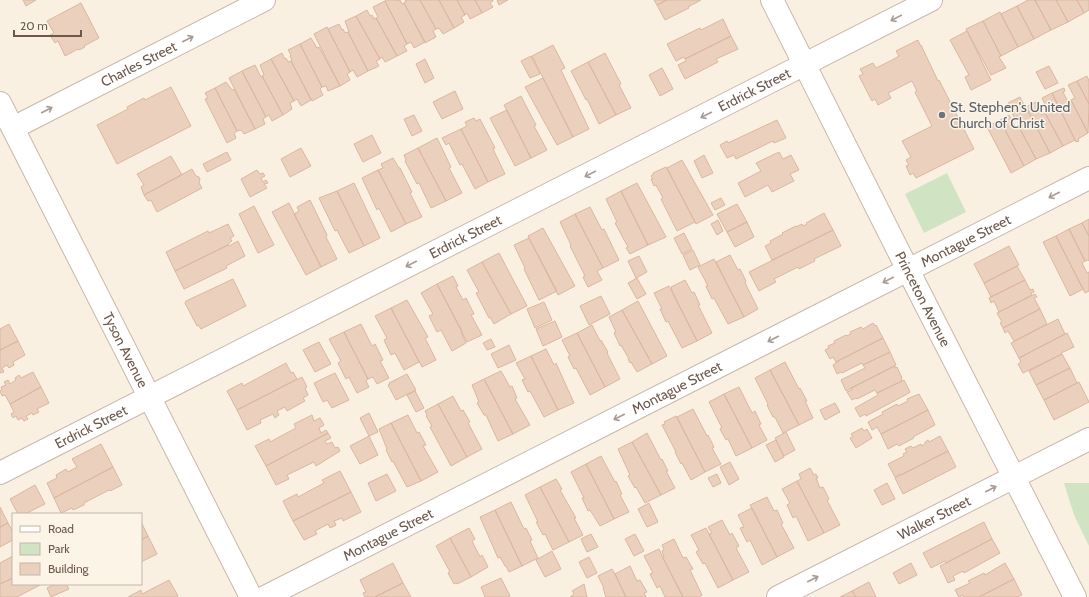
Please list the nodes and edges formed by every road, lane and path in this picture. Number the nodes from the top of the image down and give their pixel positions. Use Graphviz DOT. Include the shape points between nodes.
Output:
graph roads {
  1 [pos="264,0"];
  2 [pos="772,0"];
  3 [pos="931,0"];
  4 [pos="805,64"];
  5 [pos="0,103"];
  6 [pos="12,128"];
  7 [pos="1089,178"];
  8 [pos="908,270"];
  9 [pos="149,397"];
  10 [pos="1089,439"];
  11 [pos="0,473"];
  12 [pos="1014,477"];
  13 [pos="251,597"];
  14 [pos="265,597"];
  15 [pos="778,597"];
  16 [pos="1075,597"];
  6 -- 1 [label="street, Charles Street, one-way"];
  2 -- 4 [label="street, Princeton Avenue"];
  3 -- 4 [label="street, Erdrick Street, one-way"];
  4 -- 8 [label="street, Princeton Avenue"];
  4 -- 9 [label="street, Erdrick Street, one-way"];
  5 -- 6 [label="street, Tyson Avenue"];
  6 -- 9 [label="street, Tyson Avenue"];
  7 -- 8 [label="street, Montague Street, one-way"];
  8 -- 12 [label="street, Princeton Avenue"];
  8 -- 14 [label="street, Montague Street, one-way"];
  9 -- 11 [label="street, Erdrick Street"];
  9 -- 13 [label="street, Tyson Avenue"];
  10 -- 12 [label="street, Walker Street"];
  15 -- 12 [label="street, Walker Street, one-way"];
  12 -- 16 [label="street, Princeton Avenue"];
}
